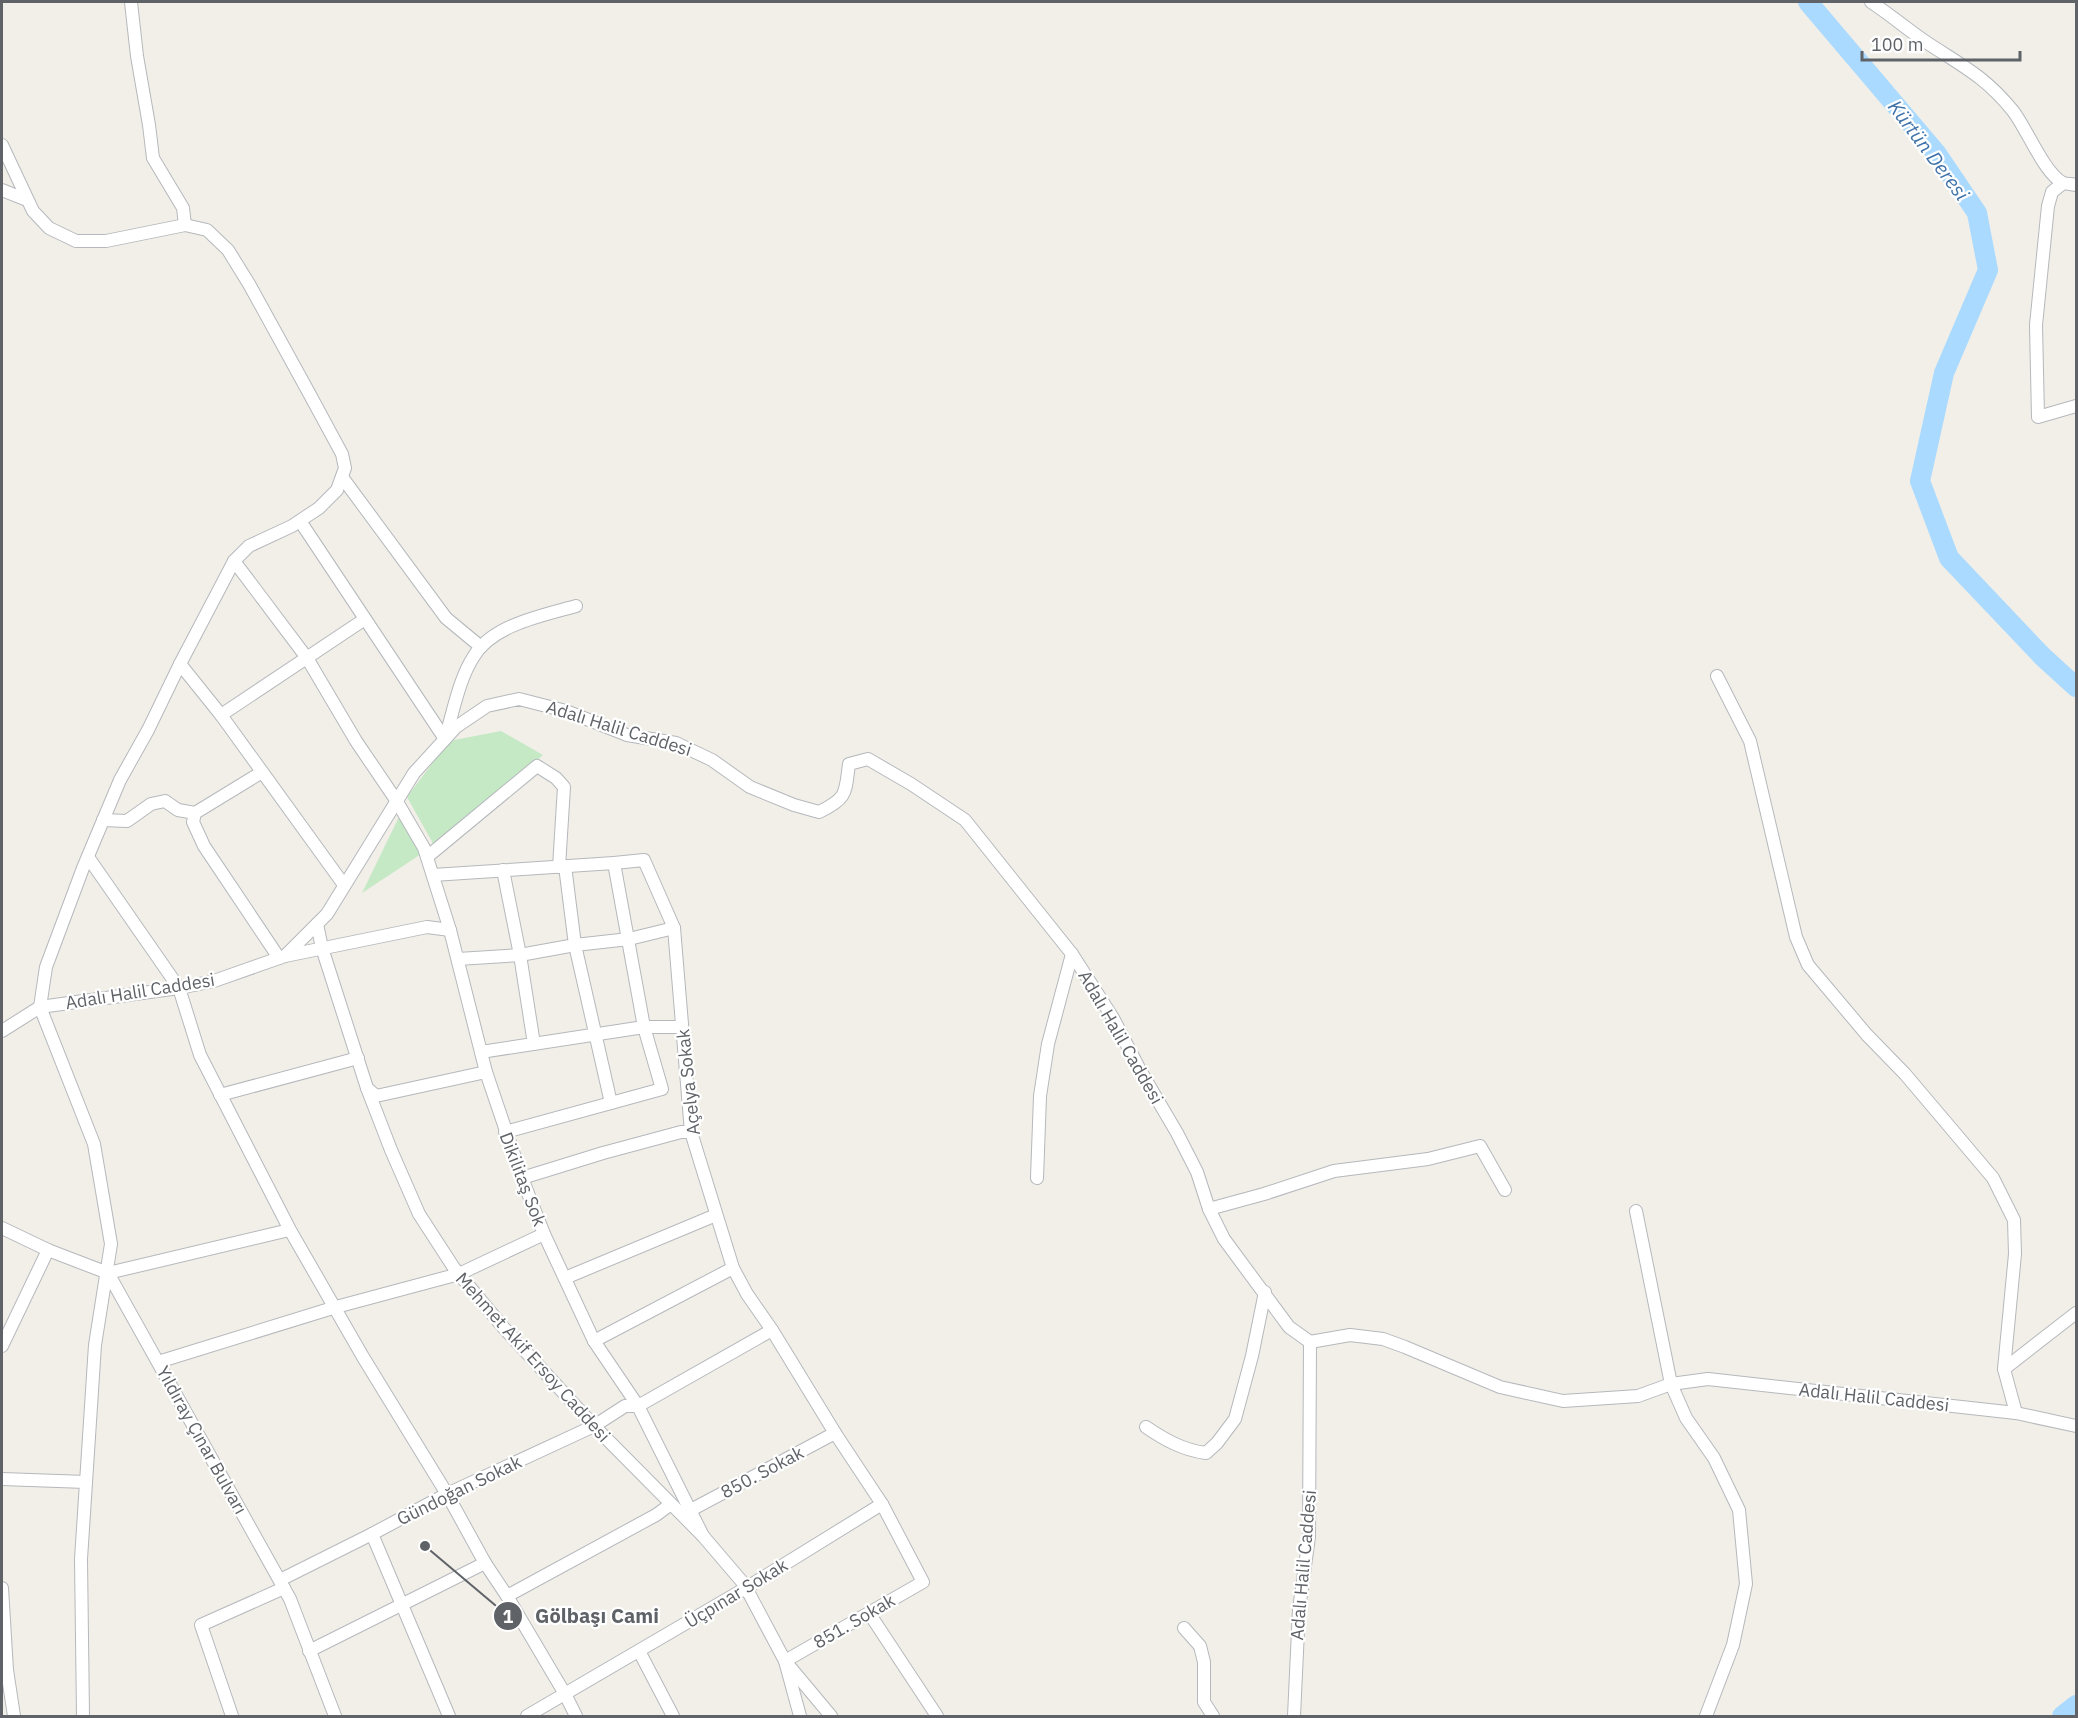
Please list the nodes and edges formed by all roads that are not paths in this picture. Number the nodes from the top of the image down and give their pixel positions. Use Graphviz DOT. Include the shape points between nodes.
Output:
graph roads {
  1 [pos="131,2"];
  2 [pos="1871,2"];
  3 [pos="2,145"];
  4 [pos="2063,183"];
  5 [pos="2076,185"];
  6 [pos="2,190"];
  7 [pos="27,200"];
  8 [pos="184,225"];
  9 [pos="2076,406"];
  10 [pos="342,477"];
  11 [pos="300,521"];
  12 [pos="234,561"];
  13 [pos="576,606"];
  14 [pos="365,620"];
  15 [pos="481,647"];
  16 [pos="307,658"];
  17 [pos="180,664"];
  18 [pos="1717,676"];
  19 [pos="221,715"];
  20 [pos="445,739"];
  21 [pos="262,772"];
  22 [pos="396,800"];
  23 [pos="195,813"];
  24 [pos="104,820"];
  25 [pos="88,857"];
  26 [pos="427,857"];
  27 [pos="614,863"];
  28 [pos="562,867"];
  29 [pos="503,870"];
  30 [pos="433,875"];
  31 [pos="344,885"];
  32 [pos="317,924"];
  33 [pos="674,928"];
  34 [pos="450,930"];
  35 [pos="629,939"];
  36 [pos="575,945"];
  37 [pos="322,948"];
  38 [pos="1072,954"];
  39 [pos="520,955"];
  40 [pos="282,957"];
  41 [pos="458,959"];
  42 [pos="179,988"];
  43 [pos="40,1007"];
  44 [pos="644,1027"];
  45 [pos="682,1027"];
  46 [pos="2,1031"];
  47 [pos="596,1036"];
  48 [pos="534,1044"];
  49 [pos="481,1052"];
  50 [pos="358,1058"];
  51 [pos="486,1072"];
  52 [pos="367,1088"];
  53 [pos="220,1095"];
  54 [pos="611,1103"];
  55 [pos="505,1132"];
  56 [pos="691,1132"];
  57 [pos="522,1178"];
  58 [pos="1036,1178"];
  59 [pos="1505,1190"];
  60 [pos="1209,1209"];
  61 [pos="1636,1211"];
  62 [pos="716,1215"];
  63 [pos="2,1228"];
  64 [pos="285,1231"];
  65 [pos="544,1234"];
  66 [pos="48,1250"];
  67 [pos="733,1269"];
  68 [pos="108,1273"];
  69 [pos="459,1274"];
  70 [pos="565,1278"];
  71 [pos="1265,1292"];
  72 [pos="336,1307"];
  73 [pos="2076,1313"];
  74 [pos="772,1330"];
  75 [pos="594,1341"];
  76 [pos="1310,1342"];
  77 [pos="2,1346"];
  78 [pos="158,1362"];
  79 [pos="2004,1369"];
  80 [pos="1671,1384"];
  81 [pos="638,1406"];
  82 [pos="2016,1413"];
  83 [pos="594,1426"];
  84 [pos="2076,1426"];
  85 [pos="1146,1427"];
  86 [pos="835,1433"];
  87 [pos="2,1479"];
  88 [pos="86,1482"];
  89 [pos="447,1494"];
  90 [pos="671,1504"];
  91 [pos="882,1504"];
  92 [pos="689,1510"];
  93 [pos="372,1534"];
  94 [pos="703,1536"];
  95 [pos="485,1563"];
  96 [pos="923,1582"];
  97 [pos="282,1584"];
  98 [pos="2,1588"];
  99 [pos="746,1588"];
  100 [pos="507,1596"];
  101 [pos="403,1606"];
  102 [pos="869,1613"];
  103 [pos="3,1618"];
  104 [pos="1184,1628"];
  105 [pos="639,1651"];
  106 [pos="309,1652"];
  107 [pos="785,1661"];
  108 [pos="565,1694"];
  109 [pos="14,1716"];
  110 [pos="83,1716"];
  111 [pos="232,1716"];
  112 [pos="335,1716"];
  113 [pos="449,1716"];
  114 [pos="527,1716"];
  115 [pos="576,1716"];
  116 [pos="674,1716"];
  117 [pos="800,1716"];
  118 [pos="831,1716"];
  119 [pos="937,1716"];
  120 [pos="1213,1716"];
  121 [pos="1294,1716"];
  122 [pos="1706,1716"];
  1 -- 8 [label="street" via="153,158 183,208"];
  2 -- 4 [label="street" via="1987,82 2015,114 2046,164"];
  3 -- 7 [label="street"];
  4 -- 5 [label="street"];
  4 -- 9 [label="street" via="2052,192 2036,325 2038,417"];
  6 -- 7 [label="street"];
  7 -- 8 [label="street" via="49,228 76,241 106,241"];
  8 -- 10 [label="street" via="207,230 228,250 342,454"];
  10 -- 11 [label="street" via="337,490"];
  10 -- 15 [label="street" via="446,618"];
  11 -- 12 [label="street" via="249,546"];
  11 -- 14 [label="street"];
  12 -- 16 [label="street, Dikilitaş Sok"];
  12 -- 17 [label="street"];
  13 -- 15 [label="street" via="523,622 493,636"];
  14 -- 16 [label="street"];
  14 -- 20 [label="street"];
  15 -- 20 [label="street" via="465,674"];
  16 -- 19 [label="street"];
  16 -- 22 [label="street, Dikilitaş Sok"];
  17 -- 19 [label="street"];
  17 -- 24 [label="street" via="120,780"];
  18 -- 79 [label="street" via="1750,741 1796,938 1808,965 1993,1178 2014,1220 2015,1254"];
  19 -- 21 [label="street"];
  20 -- 22 [label="street, Adalı Halil Caddesi" via="414,772"];
  20 -- 38 [label="street, Adalı Halil Caddesi" via="487,706 519,699 566,711 627,735 676,743 712,760 750,787 819,812 845,794 849,764 868,759 965,820"];
  21 -- 23 [label="street"];
  21 -- 31 [label="street"];
  22 -- 26 [label="street, Dikilitaş Sok"];
  22 -- 31 [label="street, Adalı Halil Caddesi"];
  23 -- 24 [label="street" via="178,810 165,801 151,804 127,821"];
  23 -- 40 [label="street" via="193,822 204,846"];
  24 -- 25 [label="street"];
  25 -- 42 [label="street"];
  25 -- 43 [label="street" via="46,968"];
  26 -- 28 [label="street" via="537,766 564,787"];
  26 -- 30 [label="street, Dikilitaş Sok"];
  27 -- 28 [label="street"];
  27 -- 33 [label="street, Açelya Sokak" via="644,860"];
  27 -- 35 [label="street"];
  28 -- 29 [label="street"];
  28 -- 36 [label="street"];
  29 -- 30 [label="street"];
  29 -- 39 [label="street"];
  30 -- 34 [label="street, Dikilitaş Sok"];
  31 -- 32 [label="street, Adalı Halil Caddesi"];
  32 -- 37 [label="street, Mehmet Akif Ersoy Caddesi"];
  32 -- 40 [label="street, Adalı Halil Caddesi"];
  33 -- 35 [label="street"];
  33 -- 45 [label="street, Açelya Sokak"];
  34 -- 37 [label="street" via="428,927"];
  34 -- 41 [label="street, Dikilitaş Sok"];
  35 -- 36 [label="street"];
  35 -- 44 [label="street"];
  36 -- 39 [label="street"];
  36 -- 47 [label="street"];
  37 -- 40 [label="street"];
  37 -- 50 [label="street, Mehmet Akif Ersoy Caddesi"];
  38 -- 58 [label="street" via="1048,1044 1040,1096"];
  38 -- 60 [label="street, Adalı Halil Caddesi" via="1177,1133 1197,1172"];
  39 -- 41 [label="street"];
  39 -- 48 [label="street"];
  40 -- 42 [label="street, Adalı Halil Caddesi" via="214,981"];
  41 -- 49 [label="street, Dikilitaş Sok"];
  42 -- 43 [label="street, Adalı Halil Caddesi"];
  42 -- 53 [label="street" via="200,1055"];
  43 -- 46 [label="street, Adalı Halil Caddesi"];
  43 -- 68 [label="street" via="94,1144 111,1244"];
  44 -- 45 [label="street"];
  44 -- 47 [label="street"];
  44 -- 54 [label="street" via="662,1089"];
  45 -- 56 [label="street, Açelya Sokak"];
  47 -- 48 [label="street"];
  47 -- 54 [label="street"];
  48 -- 49 [label="street"];
  49 -- 51 [label="street, Dikilitaş Sok"];
  50 -- 52 [label="street, Mehmet Akif Ersoy Caddesi"];
  50 -- 53 [label="street"];
  51 -- 52 [label="street" via="376,1096"];
  51 -- 55 [label="street, Dikilitaş Sok"];
  52 -- 69 [label="street, Mehmet Akif Ersoy Caddesi" via="419,1214"];
  53 -- 72 [label="street" via="290,1230"];
  54 -- 55 [label="street"];
  55 -- 57 [label="street, Dikilitaş Sok"];
  56 -- 57 [label="street"];
  56 -- 62 [label="street, Açelya Sokak"];
  57 -- 65 [label="street, Dikilitaş Sok"];
  59 -- 60 [label="street" via="1480,1146 1428,1159 1334,1172"];
  60 -- 71 [label="street, Adalı Halil Caddesi" via="1224,1239"];
  61 -- 80 [label="street"];
  62 -- 67 [label="street, Açelya Sokak"];
  62 -- 70 [label="street"];
  63 -- 66 [label="street"];
  64 -- 68 [label="street"];
  65 -- 69 [label="street"];
  65 -- 70 [label="street, Dikilitaş Sok"];
  66 -- 68 [label="street"];
  66 -- 77 [label="street"];
  67 -- 74 [label="street, Açelya Sokak"];
  67 -- 75 [label="street"];
  68 -- 78 [label="street, Yıldıray Çınar Bulvarı"];
  68 -- 88 [label="street" via="95,1345"];
  69 -- 72 [label="street"];
  69 -- 83 [label="street, Mehmet Akif Ersoy Caddesi"];
  70 -- 75 [label="street, Dikilitaş Sok"];
  71 -- 76 [label="street, Adalı Halil Caddesi" via="1289,1327"];
  71 -- 85 [label="street" via="1235,1419 1217,1443 1206,1453 1188,1450"];
  72 -- 78 [label="street"];
  72 -- 89 [label="street"];
  73 -- 79 [label="street"];
  74 -- 81 [label="street"];
  74 -- 86 [label="street, Açelya Sokak"];
  75 -- 81 [label="street, Dikilitaş Sok"];
  76 -- 80 [label="street, Adalı Halil Caddesi" via="1350,1335 1383,1339 1500,1387 1563,1401 1638,1396"];
  76 -- 121 [label="street, Adalı Halil Caddesi" via="1309,1538 1299,1609"];
  78 -- 97 [label="street, Yıldıray Çınar Bulvarı"];
  79 -- 82 [label="street"];
  80 -- 82 [label="street, Adalı Halil Caddesi" via="1708,1379"];
  80 -- 122 [label="street" via="1686,1418 1714,1458 1740,1521 1746,1584 1733,1645"];
  81 -- 83 [label="street, Gündoğan Sokak" via="626,1406"];
  81 -- 92 [label="street, Dikilitaş Sok"];
  82 -- 84 [label="street, Adalı Halil Caddesi"];
  83 -- 89 [label="street, Gündoğan Sokak"];
  83 -- 90 [label="street, Mehmet Akif Ersoy Caddesi"];
  86 -- 91 [label="street, Açelya Sokak"];
  86 -- 92 [label="street, 850. Sokak"];
  87 -- 88 [label="street"];
  88 -- 110 [label="street" via="81,1559"];
  89 -- 93 [label="street, Gündoğan Sokak"];
  89 -- 95 [label="street"];
  90 -- 94 [label="street, Mehmet Akif Ersoy Caddesi"];
  90 -- 100 [label="street"];
  91 -- 96 [label="street, Açelya Sokak"];
  91 -- 99 [label="street, Üçpınar Sokak"];
  92 -- 94 [label="street, Dikilitaş Sok"];
  93 -- 97 [label="street, Gündoğan Sokak"];
  93 -- 101 [label="street"];
  94 -- 99 [label="street, Mehmet Akif Ersoy Caddesi"];
  95 -- 100 [label="street"];
  95 -- 101 [label="street"];
  96 -- 102 [label="street, 851. Sokak"];
  97 -- 106 [label="street, Yıldıray Çınar Bulvarı"];
  97 -- 111 [label="street, Gündoğan Sokak" via="201,1625"];
  98 -- 103 [label="street"];
  99 -- 105 [label="street, Üçpınar Sokak"];
  99 -- 107 [label="street, Mehmet Akif Ersoy Caddesi"];
  100 -- 108 [label="street"];
  101 -- 106 [label="street"];
  101 -- 113 [label="street"];
  102 -- 107 [label="street, 851. Sokak"];
  102 -- 119 [label="street"];
  103 -- 109 [label="street"];
  104 -- 120 [label="street" via="1200,1646 1204,1702"];
  105 -- 108 [label="street, Üçpınar Sokak"];
  105 -- 116 [label="street"];
  106 -- 112 [label="street, Yıldıray Çınar Bulvarı"];
  107 -- 117 [label="street, Mehmet Akif Ersoy Caddesi"];
  107 -- 118 [label="street"];
  108 -- 114 [label="street, Üçpınar Sokak"];
  108 -- 115 [label="street"];
}
